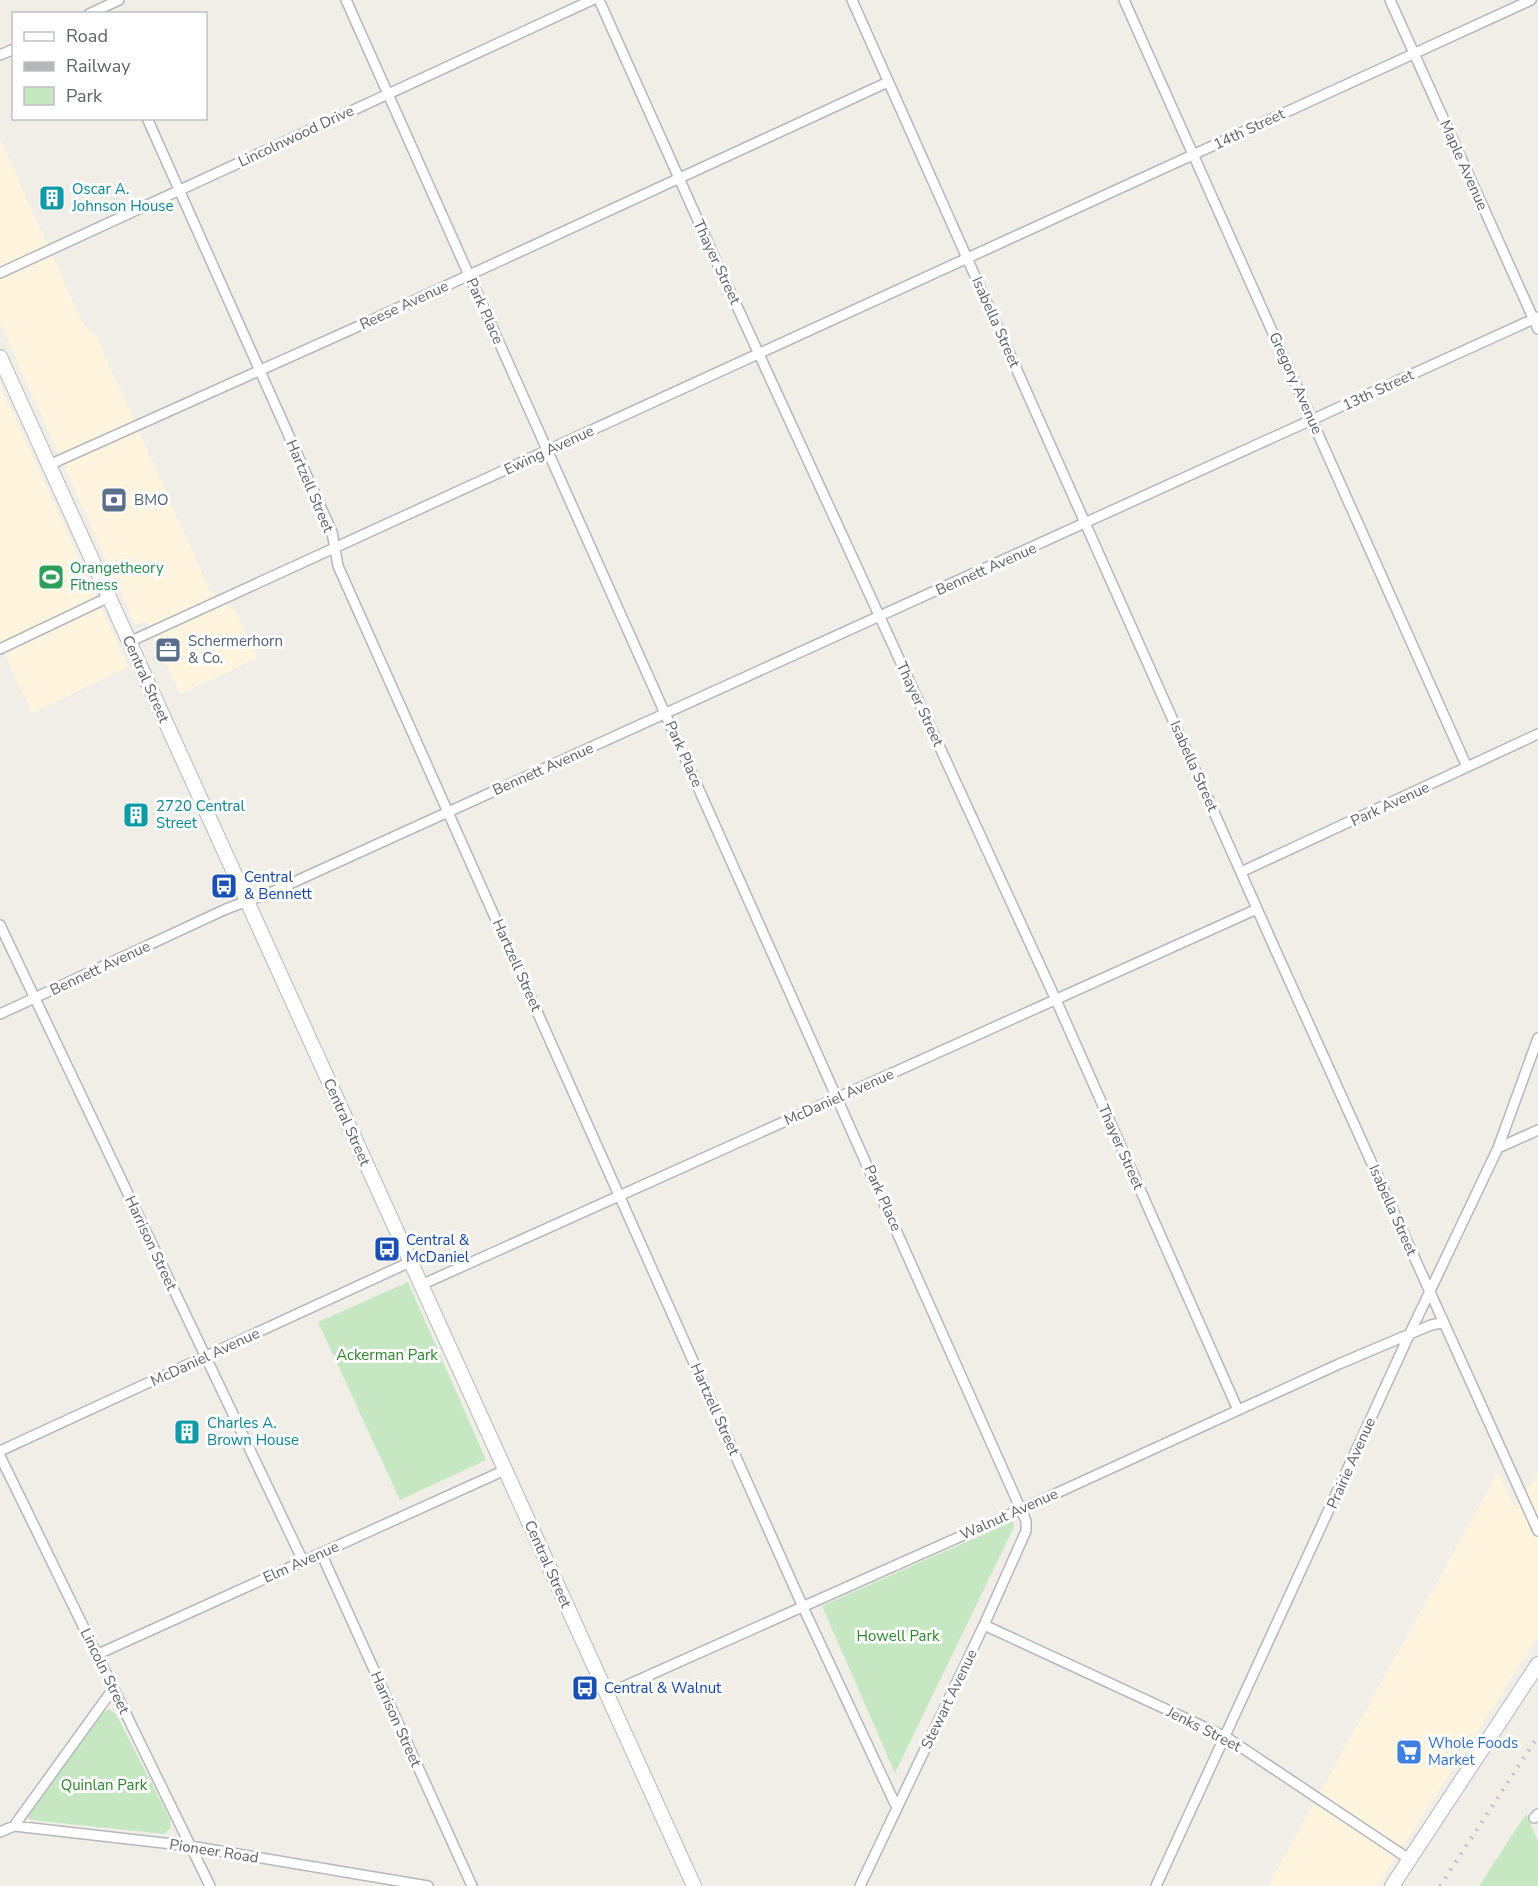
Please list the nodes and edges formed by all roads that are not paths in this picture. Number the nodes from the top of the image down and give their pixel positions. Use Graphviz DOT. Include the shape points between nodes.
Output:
graph roads {
  1 [pos="119,0"];
  2 [pos="346,0"];
  3 [pos="592,0"];
  4 [pos="599,0"];
  5 [pos="852,0"];
  6 [pos="1124,0"];
  7 [pos="1390,0"];
  8 [pos="1531,0"];
  9 [pos="95,9"];
  10 [pos="1414,53"];
  11 [pos="888,82"];
  12 [pos="388,94"];
  13 [pos="148,120"];
  14 [pos="1193,154"];
  15 [pos="679,178"];
  16 [pos="179,190"];
  17 [pos="968,258"];
  18 [pos="0,273"];
  19 [pos="469,274"];
  20 [pos="1536,318"];
  21 [pos="1538,329"];
  22 [pos="759,354"];
  23 [pos="0,357"];
  24 [pos="259,369"];
  25 [pos="1312,420"];
  26 [pos="548,450"];
  27 [pos="49,465"];
  28 [pos="1086,523"];
  29 [pos="335,548"];
  30 [pos="109,597"];
  31 [pos="880,616"];
  32 [pos="129,642"];
  33 [pos="0,649"];
  34 [pos="666,714"];
  35 [pos="1538,734"];
  36 [pos="1467,767"];
  37 [pos="448,812"];
  38 [pos="1241,872"];
  39 [pos="247,901"];
  40 [pos="1257,909"];
  41 [pos="0,925"];
  42 [pos="35,998"];
  43 [pos="1056,1000"];
  44 [pos="0,1014"];
  45 [pos="1538,1038"];
  46 [pos="838,1098"];
  47 [pos="1538,1130"];
  48 [pos="1498,1148"];
  49 [pos="620,1196"];
  50 [pos="410,1262"];
  51 [pos="421,1285"];
  52 [pos="1430,1293"];
  53 [pos="1445,1325"];
  54 [pos="1410,1334"];
  55 [pos="205,1356"];
  56 [pos="1238,1410"];
  57 [pos="0,1451"];
  58 [pos="0,1456"];
  59 [pos="505,1470"];
  60 [pos="1022,1509"];
  61 [pos="1538,1531"];
  62 [pos="321,1553"];
  63 [pos="303,1561"];
  64 [pos="803,1607"];
  65 [pos="984,1625"];
  66 [pos="96,1654"];
  67 [pos="1538,1664"];
  68 [pos="113,1689"];
  69 [pos="607,1694"];
  70 [pos="1226,1737"];
  71 [pos="897,1808"];
  72 [pos="14,1826"];
  73 [pos="0,1832"];
  74 [pos="190,1846"];
  75 [pos="1409,1859"];
  76 [pos="210,1886"];
  77 [pos="428,1886"];
  78 [pos="472,1886"];
  79 [pos="694,1886"];
  80 [pos="860,1886"];
  81 [pos="1156,1886"];
  82 [pos="1392,1886"];
  1 -- 9 [label="street"];
  2 -- 12 [label="street, Park Place"];
  3 -- 12 [label="street, Lincolnwood Drive"];
  4 -- 15 [label="street, Thayer Street"];
  5 -- 11 [label="street, Isabella Street"];
  6 -- 14 [label="street, Gregory Avenue"];
  7 -- 10 [label="street, Maple Avenue"];
  8 -- 10 [label="street, 14th Street"];
  10 -- 14 [label="street, 14th Street"];
  10 -- 20 [label="street, Maple Avenue"];
  11 -- 15 [label="street, Reese Avenue"];
  11 -- 17 [label="street, Isabella Street"];
  12 -- 16 [label="street, Lincolnwood Drive"];
  12 -- 19 [label="street, Park Place"];
  13 -- 16 [label="street, Hartzell Street"];
  14 -- 17 [label="street, 14th Street"];
  14 -- 25 [label="street, Gregory Avenue"];
  15 -- 19 [label="street, Reese Avenue"];
  15 -- 22 [label="street, Thayer Street"];
  16 -- 18 [label="street, Lincolnwood Drive"];
  16 -- 24 [label="street, Hartzell Street"];
  17 -- 22 [label="street, Ewing Avenue"];
  17 -- 28 [label="street, Isabella Street"];
  19 -- 24 [label="street, Reese Avenue"];
  19 -- 26 [label="street, Park Place"];
  20 -- 21 [label="street, Maple Avenue"];
  20 -- 25 [label="street, 13th Street"];
  22 -- 26 [label="street, Ewing Avenue"];
  22 -- 31 [label="street, Thayer Street"];
  23 -- 27 [label="main road, Central Street"];
  24 -- 27 [label="street, Reese Avenue"];
  24 -- 29 [label="street, Hartzell Street" via="332,532"];
  25 -- 28 [label="street, 13th Street"];
  25 -- 36 [label="street, Gregory Avenue"];
  26 -- 29 [label="street, Ewing Avenue"];
  26 -- 34 [label="street, Park Place"];
  27 -- 30 [label="main road, Central Street"];
  28 -- 31 [label="street, Bennett Avenue"];
  28 -- 38 [label="street, Isabella Street"];
  29 -- 32 [label="street, Ewing Avenue"];
  29 -- 37 [label="street, Hartzell Street" via="338,566"];
  30 -- 32 [label="main road, Central Street"];
  30 -- 33 [label="street"];
  31 -- 34 [label="street, Bennett Avenue"];
  31 -- 43 [label="street, Thayer Street"];
  32 -- 39 [label="main road, Central Street"];
  34 -- 37 [label="street, Bennett Avenue"];
  34 -- 46 [label="street, Park Place"];
  35 -- 36 [label="street, Park Avenue"];
  36 -- 38 [label="street, Park Avenue"];
  37 -- 39 [label="street, Bennett Avenue"];
  37 -- 49 [label="street, Hartzell Street"];
  38 -- 40 [label="street, Isabella Street"];
  39 -- 42 [label="street, Bennett Avenue"];
  39 -- 50 [label="main road, Central Street"];
  40 -- 43 [label="street, McDaniel Avenue"];
  40 -- 52 [label="street, Isabella Street"];
  41 -- 42 [label="street, Harrison Street"];
  42 -- 44 [label="street, Bennett Avenue"];
  42 -- 55 [label="street, Harrison Street"];
  43 -- 46 [label="street, McDaniel Avenue"];
  43 -- 56 [label="street, Thayer Street"];
  45 -- 48 [label="street, Prairie Avenue"];
  46 -- 49 [label="street, McDaniel Avenue"];
  46 -- 60 [label="street, Park Place"];
  47 -- 48 [label="street"];
  48 -- 52 [label="street, Prairie Avenue"];
  49 -- 51 [label="street, McDaniel Avenue"];
  49 -- 64 [label="street, Hartzell Street"];
  50 -- 51 [label="main road, Central Street"];
  50 -- 55 [label="street, McDaniel Avenue"];
  51 -- 59 [label="main road, Central Street"];
  52 -- 53 [label="street, Isabella Street"];
  52 -- 54 [label="street, Prairie Avenue"];
  53 -- 54 [label="street, Walnut Avenue" via="1431,1325"];
  53 -- 61 [label="street, Isabella Street"];
  54 -- 56 [label="street, Walnut Avenue"];
  54 -- 70 [label="street, Prairie Avenue"];
  55 -- 57 [label="street, McDaniel Avenue"];
  55 -- 63 [label="street, Harrison Street"];
  56 -- 60 [label="street, Walnut Avenue"];
  58 -- 66 [label="street, Lincoln Street"];
  59 -- 62 [label="street, Elm Avenue"];
  59 -- 69 [label="main road, Central Street"];
  60 -- 64 [label="street, Walnut Avenue"];
  60 -- 65 [label="street, Stewart Avenue" via="1026,1531"];
  62 -- 63 [label="street, Elm Avenue"];
  62 -- 78 [label="street, Harrison Street"];
  63 -- 66 [label="street, Elm Avenue"];
  64 -- 69 [label="street, Walnut Avenue"];
  64 -- 71 [label="street, Hartzell Street"];
  65 -- 70 [label="street, Jenks Street"];
  65 -- 71 [label="street, Stewart Avenue"];
  66 -- 68 [label="street, Lincoln Street"];
  67 -- 75 [label="main road"];
  68 -- 72 [label="street"];
  68 -- 74 [label="street, Lincoln Street"];
  69 -- 79 [label="main road, Central Street"];
  70 -- 75 [label="street, Jenks Street"];
  70 -- 81 [label="street, Prairie Avenue"];
  71 -- 80 [label="street, Stewart Avenue"];
  72 -- 73 [label="street, Pioneer Road"];
  72 -- 74 [label="street, Pioneer Road"];
  74 -- 76 [label="street, Lincoln Street"];
  74 -- 77 [label="street, Pioneer Road"];
  75 -- 82 [label="main road"];
}
